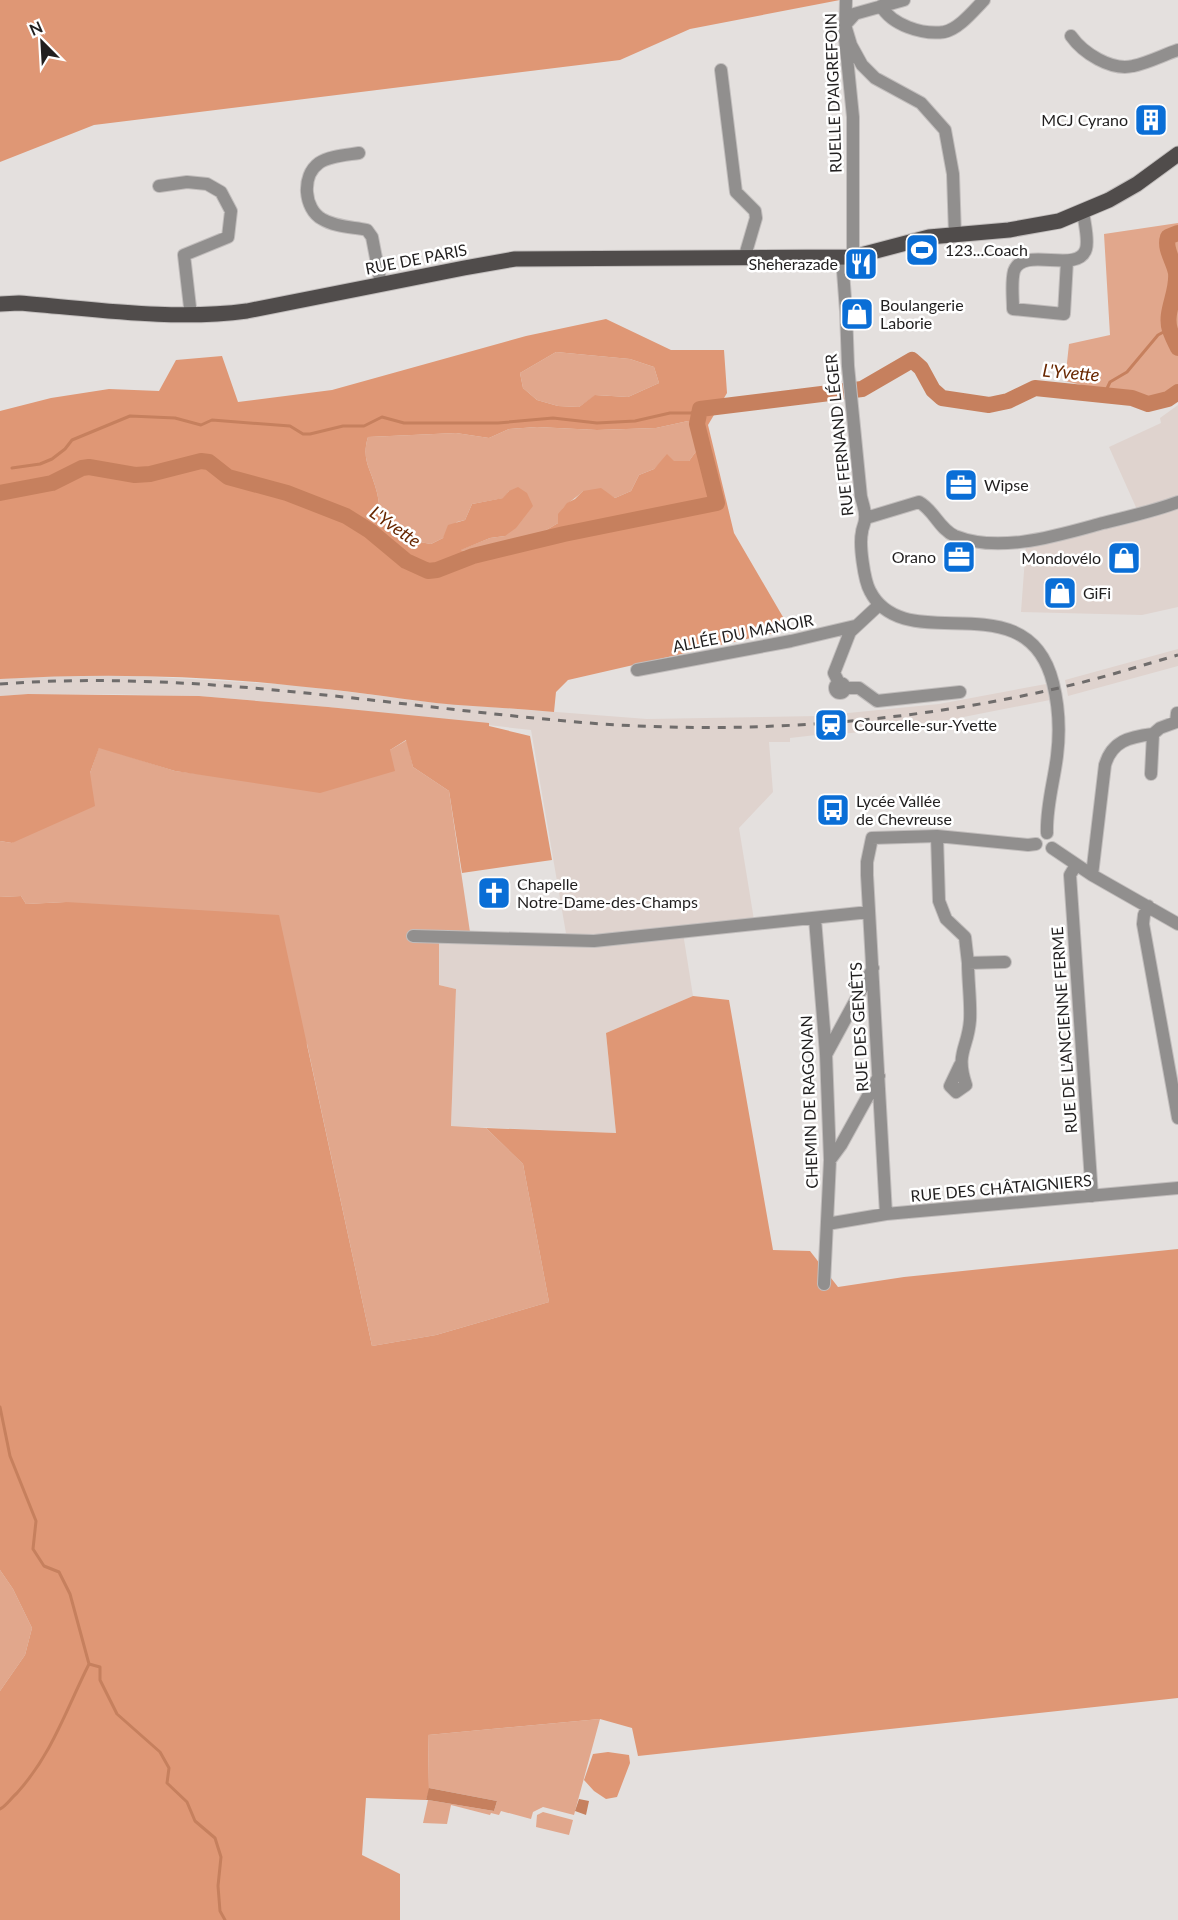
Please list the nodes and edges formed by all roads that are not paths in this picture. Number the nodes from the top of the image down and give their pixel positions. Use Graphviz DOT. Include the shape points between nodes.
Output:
graph roads {
  1 [pos="846,0"];
  2 [pos="904,0"];
  3 [pos="984,0"];
  4 [pos="881,6"];
  5 [pos="849,18"];
  6 [pos="1071,36"];
  7 [pos="1178,50"];
  8 [pos="721,70"];
  9 [pos="359,153"];
  10 [pos="1178,154"];
  11 [pos="159,186"];
  12 [pos="1083,211"];
  13 [pos="955,235"];
  14 [pos="847,257"];
  15 [pos="744,259"];
  16 [pos="1067,261"];
  17 [pos="381,284"];
  18 [pos="0,304"];
  19 [pos="191,316"];
  20 [pos="1178,502"];
  21 [pos="866,518"];
  22 [pos="879,605"];
  23 [pos="855,626"];
  24 [pos="638,670"];
  25 [pos="960,692"];
  26 [pos="1177,713"];
  27 [pos="1153,734"];
  28 [pos="1151,774"];
  29 [pos="1047,833"];
  30 [pos="938,836"];
  31 [pos="1036,844"];
  32 [pos="1052,848"];
  33 [pos="1076,865"];
  34 [pos="1092,875"];
  35 [pos="1148,906"];
  36 [pos="869,912"];
  37 [pos="815,919"];
  38 [pos="1178,924"];
  39 [pos="412,936"];
  40 [pos="1005,962"];
  41 [pos="968,963"];
  42 [pos="873,968"];
  43 [pos="826,1054"];
  44 [pos="960,1065"];
  45 [pos="879,1076"];
  46 [pos="1178,1118"];
  47 [pos="830,1160"];
  48 [pos="1178,1188"];
  49 [pos="1092,1196"];
  50 [pos="886,1214"];
  51 [pos="827,1224"];
  52 [pos="824,1284"];
  1 -- 5 [label="street, RUELLE D'AIGREFOIN"];
  2 -- 4 [label="street"];
  3 -- 4 [label="street" via="945,32 920,31 898,23"];
  4 -- 5 [label="street"];
  5 -- 13 [label="street" via="851,45 862,65 875,78 921,103 945,130 953,174"];
  5 -- 14 [label="street, RUELLE D'AIGREFOIN" via="847,61 853,117"];
  6 -- 7 [label="street" via="1087,52 1121,67 1132,67"];
  8 -- 15 [label="street" via="736,192 755,211 756,218"];
  9 -- 17 [label="street" via="318,164 308,179 306,193 321,219 367,230 372,237"];
  10 -- 12 [label="main road, RUE DE PARIS" via="1137,184"];
  11 -- 19 [label="street" via="207,184 221,192 231,211 228,237 184,255"];
  12 -- 13 [label="main road, RUE DE PARIS" via="1059,221"];
  12 -- 16 [label="street" via="1086,248 1083,254"];
  13 -- 14 [label="main road, RUE DE PARIS" via="929,237"];
  14 -- 15 [label="main road, RUE DE PARIS"];
  14 -- 21 [label="street, RUE FERNAND LÉGER" via="848,366"];
  15 -- 17 [label="main road, RUE DE PARIS" via="515,260"];
  16 -- 16 [label="street" via="1035,259 1018,266 1014,271 1013,309 1065,314"];
  17 -- 19 [label="main road, RUE DE PARIS" via="247,311"];
  18 -- 19 [label="main road, RUE DE PARIS"];
  20 -- 21 [label="street" via="1024,542 967,540 952,534 919,502"];
  21 -- 22 [label="street, RUE FERNAND LÉGER" via="861,535 866,580"];
  22 -- 23 [label="street"];
  22 -- 29 [label="street" via="915,621 1007,628 1033,646 1042,658 1053,682 1059,730"];
  23 -- 24 [label="street, ALLÉE DU MANOIR"];
  23 -- 25 [label="street" via="834,673 842,686 859,688 877,700"];
  26 -- 27 [label="street" via="1176,722"];
  27 -- 28 [label="street"];
  27 -- 34 [label="street" via="1118,743 1109,752 1104,765"];
  29 -- 31 [label="street" via="1039,835"];
  29 -- 32 [label="street" via="1054,840"];
  30 -- 31 [label="street"];
  30 -- 36 [label="street, RUE DES GENÊTS" via="872,838 867,862"];
  30 -- 41 [label="street" via="939,901 946,919 965,937"];
  31 -- 32 [label="street" via="1044,852"];
  32 -- 33 [label="street"];
  33 -- 34 [label="street"];
  33 -- 49 [label="street, RUE DE L'ANCIENNE FERME" via="1070,875"];
  34 -- 35 [label="street"];
  35 -- 38 [label="street"];
  35 -- 46 [label="street" via="1143,924"];
  36 -- 37 [label="street"];
  36 -- 42 [label="street, RUE DES GENÊTS"];
  37 -- 39 [label="street" via="594,941"];
  37 -- 43 [label="street, CHEMIN DE RAGONAN"];
  40 -- 41 [label="street"];
  41 -- 44 [label="street" via="970,1018"];
  42 -- 43 [label="street"];
  42 -- 45 [label="street, RUE DES GENÊTS"];
  43 -- 47 [label="street, CHEMIN DE RAGONAN"];
  45 -- 47 [label="street"];
  45 -- 50 [label="street, RUE DES GENÊTS"];
  47 -- 51 [label="street, CHEMIN DE RAGONAN"];
  48 -- 49 [label="street, RUE DES CHÂTAIGNIERS"];
  49 -- 50 [label="street, RUE DES CHÂTAIGNIERS"];
  50 -- 51 [label="street, RUE DES CHÂTAIGNIERS"];
  51 -- 52 [label="street, CHEMIN DE RAGONAN"];
}
